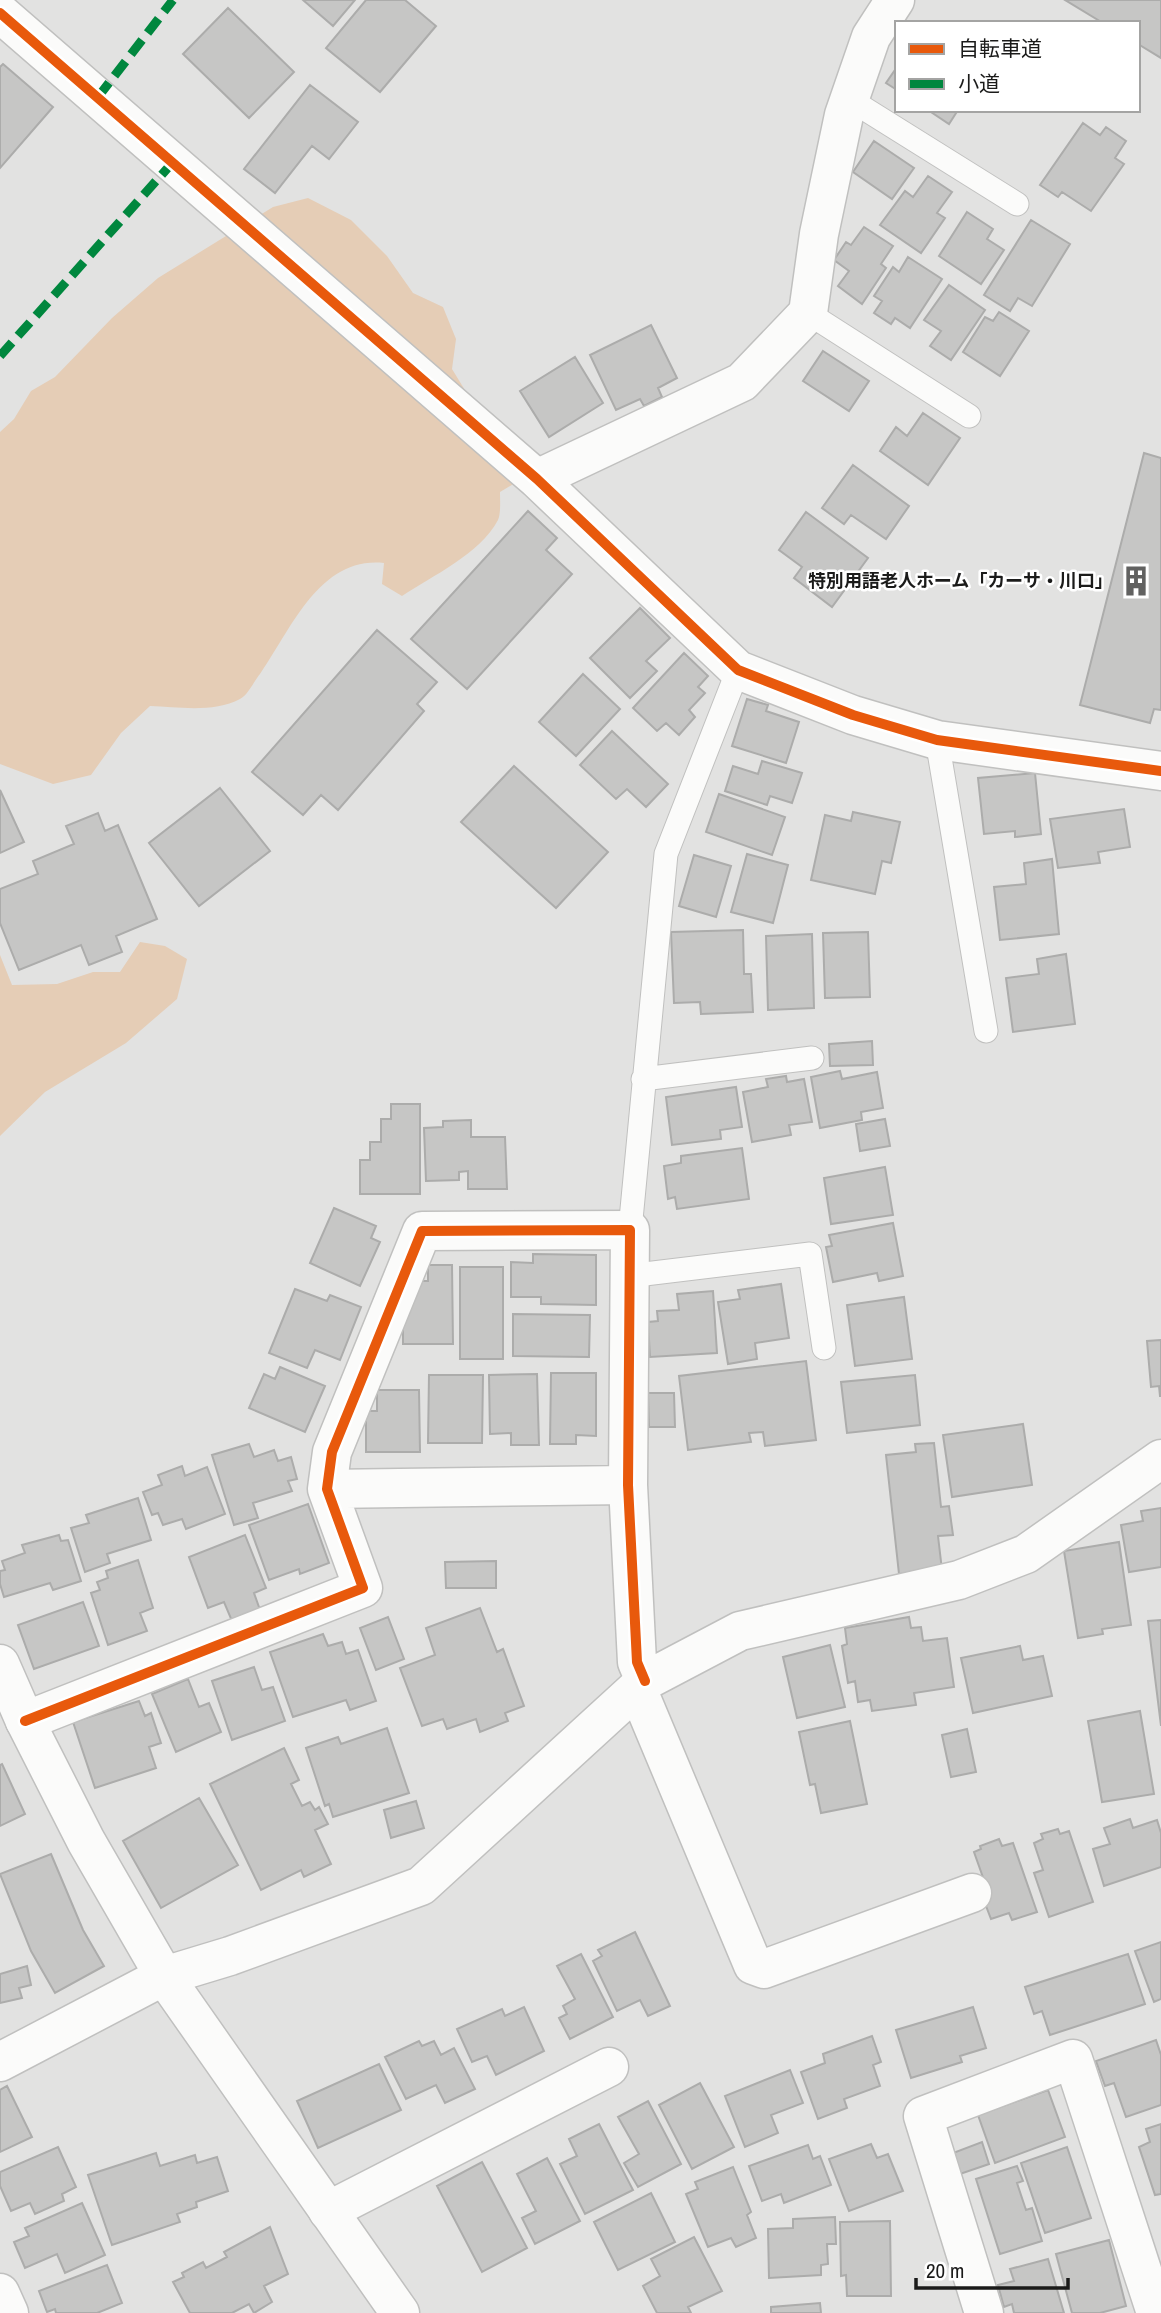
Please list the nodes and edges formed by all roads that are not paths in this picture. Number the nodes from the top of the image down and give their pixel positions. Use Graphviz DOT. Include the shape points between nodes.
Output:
graph roads {
  1 [pos="895,0"];
  2 [pos="0,13"];
  3 [pos="849,99"];
  4 [pos="1017,204"];
  5 [pos="808,313"];
  6 [pos="969,415"];
  7 [pos="537,480"];
  8 [pos="738,670"];
  9 [pos="937,740"];
  10 [pos="1161,771"];
  11 [pos="986,1031"];
  12 [pos="812,1058"];
  13 [pos="643,1079"];
  14 [pos="630,1230"];
  15 [pos="628,1276"];
  16 [pos="824,1348"];
  17 [pos="1161,1459"];
  18 [pos="628,1485"];
  19 [pos="327,1489"];
  20 [pos="2,1671"];
  21 [pos="641,1684"];
  22 [pos="24,1721"];
  23 [pos="972,1893"];
  24 [pos="164,1976"];
  25 [pos="0,2062"];
  26 [pos="609,2067"];
  27 [pos="328,2211"];
  28 [pos="0,2294"];
  29 [pos="9,2313"];
  30 [pos="400,2313"];
  31 [pos="984,2313"];
  32 [pos="1156,2313"];
  1 -- 3 [label="street" via="871,37"];
  2 -- 7 [label="street"];
  3 -- 4 [label="lane"];
  3 -- 5 [label="street" via="818,234"];
  5 -- 6 [label="lane"];
  5 -- 7 [label="street" via="742,382"];
  7 -- 8 [label="street"];
  8 -- 9 [label="street" via="853,715"];
  8 -- 13 [label="lane" via="666,854"];
  9 -- 10 [label="street"];
  9 -- 11 [label="lane"];
  12 -- 13 [label="lane"];
  13 -- 14 [label="lane"];
  14 -- 15 [label="street"];
  14 -- 19 [label="street" via="422,1231 332,1452"];
  15 -- 16 [label="lane" via="810,1254"];
  15 -- 18 [label="street"];
  17 -- 21 [label="street" via="1026,1554 959,1580 740,1631"];
  18 -- 19 [label="street"];
  18 -- 21 [label="street"];
  19 -- 22 [label="street" via="363,1588"];
  20 -- 22 [label="street"];
  21 -- 23 [label="street" via="753,1965 764,1969"];
  21 -- 24 [label="street" via="421,1886"];
  22 -- 24 [label="street"];
  24 -- 25 [label="street"];
  24 -- 27 [label="street"];
  26 -- 27 [label="street"];
  27 -- 30 [label="street"];
  28 -- 29 [label="street"];
  31 -- 32 [label="street" via="923,2116 1073,2059"];
}
